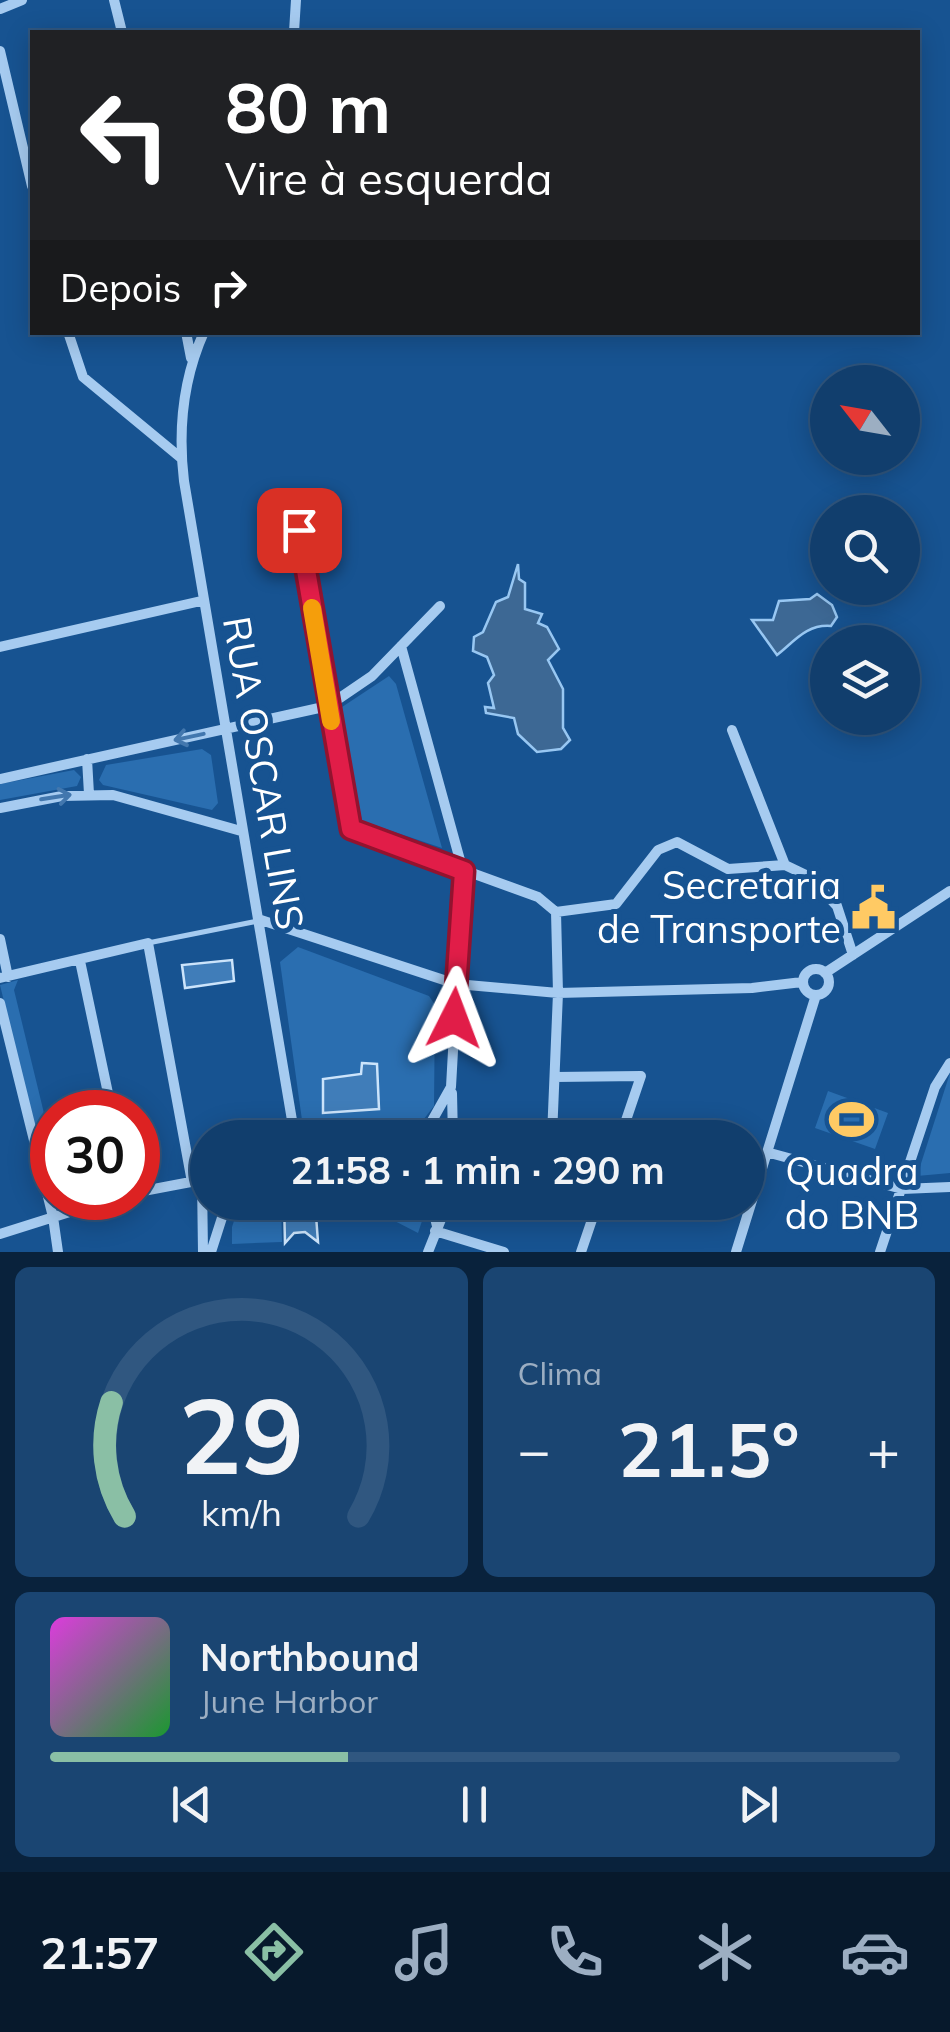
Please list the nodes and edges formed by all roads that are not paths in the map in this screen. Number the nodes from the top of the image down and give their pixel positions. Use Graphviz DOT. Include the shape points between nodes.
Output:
graph roads {
  1 [pos="22,0"];
  2 [pos="114,0"];
  3 [pos="296,0"];
  4 [pos="0,9"];
  5 [pos="122,30"];
  6 [pos="294,30"];
  7 [pos="0,51"];
  8 [pos="30,178"];
  9 [pos="69,335"];
  10 [pos="187,335"];
  11 [pos="203,335"];
  12 [pos="192,359"];
  13 [pos="181,458"];
  14 [pos="294,500"];
  15 [pos="202,601"];
  16 [pos="440,606"];
  17 [pos="0,646"];
  18 [pos="400,646"];
  19 [pos="328,706"];
  20 [pos="225,729"];
  21 [pos="732,730"];
  22 [pos="87,759"];
  23 [pos="0,779"];
  24 [pos="89,794"];
  25 [pos="0,808"];
  26 [pos="241,831"];
  27 [pos="786,865"];
  28 [pos="464,871"];
  29 [pos="950,891"];
  30 [pos="556,912"];
  31 [pos="261,920"];
  32 [pos="0,939"];
  33 [pos="148,943"];
  34 [pos="853,954"];
  35 [pos="80,961"];
  36 [pos="825,973"];
  37 [pos="4,978"];
  38 [pos="802,982"];
  39 [pos="456,984"];
  40 [pos="558,993"];
  41 [pos="816,995"];
  42 [pos="0,1002"];
  43 [pos="950,1063"];
  44 [pos="555,1077"];
  45 [pos="451,1087"];
  46 [pos="107,1090"];
  47 [pos="292,1120"];
  48 [pos="431,1120"];
  49 [pos="452,1120"];
  50 [pos="553,1120"];
  51 [pos="626,1120"];
  52 [pos="30,1124"];
  53 [pos="190,1134"];
  54 [pos="770,1153"];
  55 [pos="190,1182"];
  56 [pos="950,1186"];
  57 [pos="160,1188"];
  58 [pos="902,1189"];
  59 [pos="44,1220"];
  60 [pos="53,1220"];
  61 [pos="202,1220"];
  62 [pos="221,1220"];
  63 [pos="434,1220"];
  64 [pos="440,1220"];
  65 [pos="592,1220"];
  66 [pos="436,1229"];
  67 [pos="0,1234"];
  68 [pos="58,1252"];
  69 [pos="203,1252"];
  70 [pos="211,1252"];
  71 [pos="428,1252"];
  72 [pos="504,1252"];
  73 [pos="581,1252"];
  74 [pos="736,1252"];
  75 [pos="880,1252"];
  1 -- 4 [label="street"];
  2 -- 5 [label="street"];
  3 -- 6 [label="street"];
  7 -- 8 [label="street"];
  9 -- 13 [label="street" via="83,377"];
  10 -- 12 [label="street"];
  11 -- 12 [label="street"];
  12 -- 13 [label="street, RUA OSCAR LINS"];
  13 -- 15 [label="street, RUA OSCAR LINS"];
  14 -- 19 [label="street"];
  15 -- 17 [label="street"];
  15 -- 20 [label="street, RUA OSCAR LINS"];
  16 -- 18 [label="street"];
  18 -- 19 [label="street" via="372,676"];
  18 -- 28 [label="street"];
  19 -- 20 [label="street"];
  19 -- 28 [label="street" via="351,829"];
  20 -- 22 [label="street, one-way"];
  20 -- 26 [label="street, RUA OSCAR LINS"];
  21 -- 27 [label="street"];
  22 -- 23 [label="street"];
  22 -- 24 [label="street"];
  25 -- 24 [label="street, one-way"];
  24 -- 26 [label="street"];
  26 -- 31 [label="street, RUA OSCAR LINS"];
  27 -- 30 [label="street" via="728,869 677,842 658,850 616,904"];
  27 -- 34 [label="street" via="828,894"];
  28 -- 30 [label="street" via="538,897"];
  28 -- 39 [label="street"];
  29 -- 34 [label="street"];
  30 -- 40 [label="street"];
  31 -- 33 [label="lane"];
  31 -- 39 [label="street"];
  31 -- 47 [label="street, RUA OSCAR LINS"];
  32 -- 37 [label="street"];
  33 -- 35 [label="street"];
  33 -- 53 [label="street"];
  34 -- 36 [label="street"];
  35 -- 37 [label="street"];
  35 -- 46 [label="street"];
  36 -- 38 [label="street" via="809,971"];
  36 -- 41 [label="street" via="829,985"];
  38 -- 40 [label="street"];
  38 -- 41 [label="street"];
  39 -- 40 [label="street"];
  39 -- 45 [label="street"];
  40 -- 44 [label="street"];
  41 -- 54 [label="street"];
  42 -- 52 [label="street"];
  43 -- 58 [label="street" via="935,1086"];
  44 -- 50 [label="street"];
  44 -- 51 [label="street" via="641,1076"];
  45 -- 48 [label="street"];
  45 -- 49 [label="street"];
  54 -- 58 [label="street"];
  54 -- 74 [label="street"];
  55 -- 57 [label="street"];
  56 -- 58 [label="street"];
  58 -- 75 [label="street"];
  59 -- 67 [label="street"];
  60 -- 68 [label="street"];
  61 -- 69 [label="street"];
  62 -- 70 [label="street"];
  63 -- 66 [label="street"];
  64 -- 66 [label="street"];
  65 -- 73 [label="street"];
  66 -- 71 [label="street"];
  66 -- 72 [label="street"];
}
